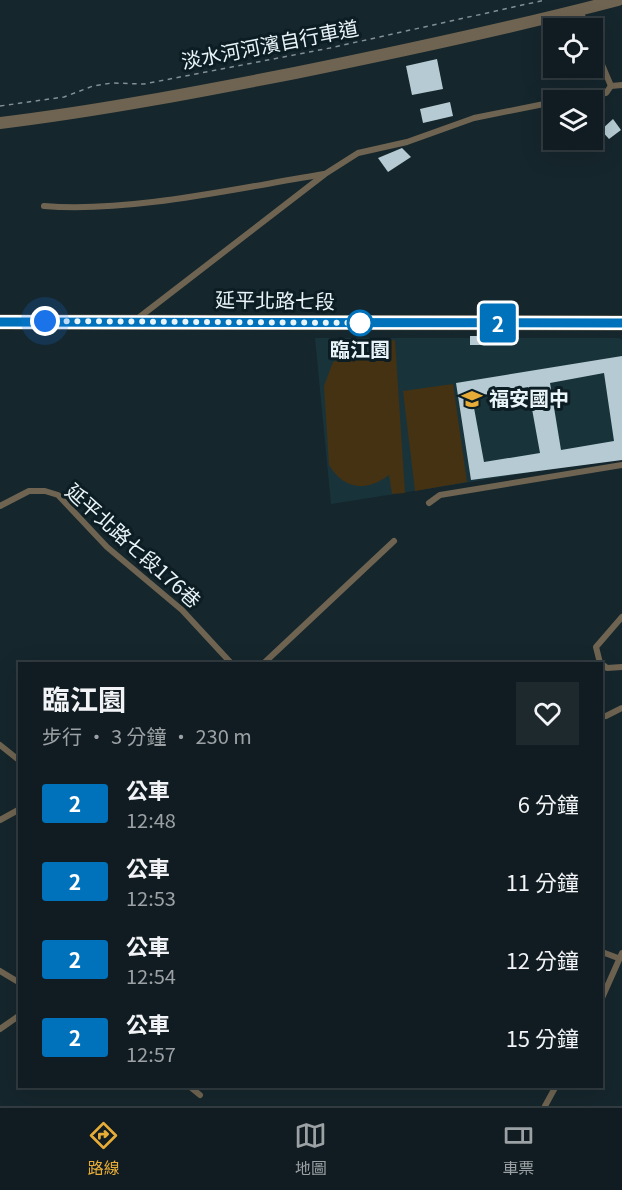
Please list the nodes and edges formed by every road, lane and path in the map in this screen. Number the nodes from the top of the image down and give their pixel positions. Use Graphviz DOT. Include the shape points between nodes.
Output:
graph roads {
  1 [pos="545,0"];
  2 [pos="618,0"];
  3 [pos="580,10"];
  4 [pos="583,18"];
  5 [pos="603,67"];
  6 [pos="622,85"];
  7 [pos="611,86"];
  8 [pos="603,93"];
  9 [pos="543,104"];
  10 [pos="0,106"];
  11 [pos="0,123"];
  12 [pos="325,174"];
  13 [pos="44,206"];
  14 [pos="135,321"];
  15 [pos="0,322"];
  16 [pos="622,323"];
  17 [pos="622,465"];
  18 [pos="429,503"];
  19 [pos="0,506"];
  20 [pos="394,541"];
  21 [pos="622,617"];
  22 [pos="230,662"];
  23 [pos="265,662"];
  24 [pos="600,662"];
  25 [pos="603,665"];
  26 [pos="622,667"];
  27 [pos="622,708"];
  28 [pos="606,716"];
  29 [pos="0,745"];
  30 [pos="18,759"];
  31 [pos="18,809"];
  32 [pos="0,820"];
  33 [pos="603,952"];
  34 [pos="620,955"];
  35 [pos="0,971"];
  36 [pos="18,982"];
  37 [pos="603,996"];
  38 [pos="18,1016"];
  39 [pos="0,1029"];
  40 [pos="191,1088"];
  41 [pos="555,1088"];
  42 [pos="200,1095"];
  43 [pos="545,1106"];
  1 -- 10 [label="path, 淡水河河濱自行車道" via="330,48 144,84 93,86 64,97"];
  2 -- 3 [label="street"];
  3 -- 4 [label="lane"];
  3 -- 11 [label="street" via="186,95"];
  5 -- 7 [label="lane"];
  6 -- 7 [label="lane"];
  7 -- 8 [label="lane"];
  9 -- 12 [label="lane" via="474,118 407,142 358,153"];
  12 -- 13 [label="lane" via="166,199 69,208"];
  12 -- 14 [label="lane"];
  14 -- 15 [label="street, 延平北路七段"];
  14 -- 16 [label="street, 延平北路七段"];
  17 -- 18 [label="lane" via="440,495"];
  19 -- 22 [label="lane, 延平北路七段176巷" via="29,491 58,495 107,547 182,610"];
  20 -- 23 [label="lane"];
  21 -- 24 [label="lane" via="596,647"];
  25 -- 26 [label="lane"];
  27 -- 28 [label="lane"];
  29 -- 30 [label="lane"];
  31 -- 32 [label="lane"];
  33 -- 34 [label="lane"];
  34 -- 37 [label="lane"];
  35 -- 36 [label="lane"];
  38 -- 39 [label="lane"];
  40 -- 42 [label="lane"];
  41 -- 43 [label="lane"];
}
